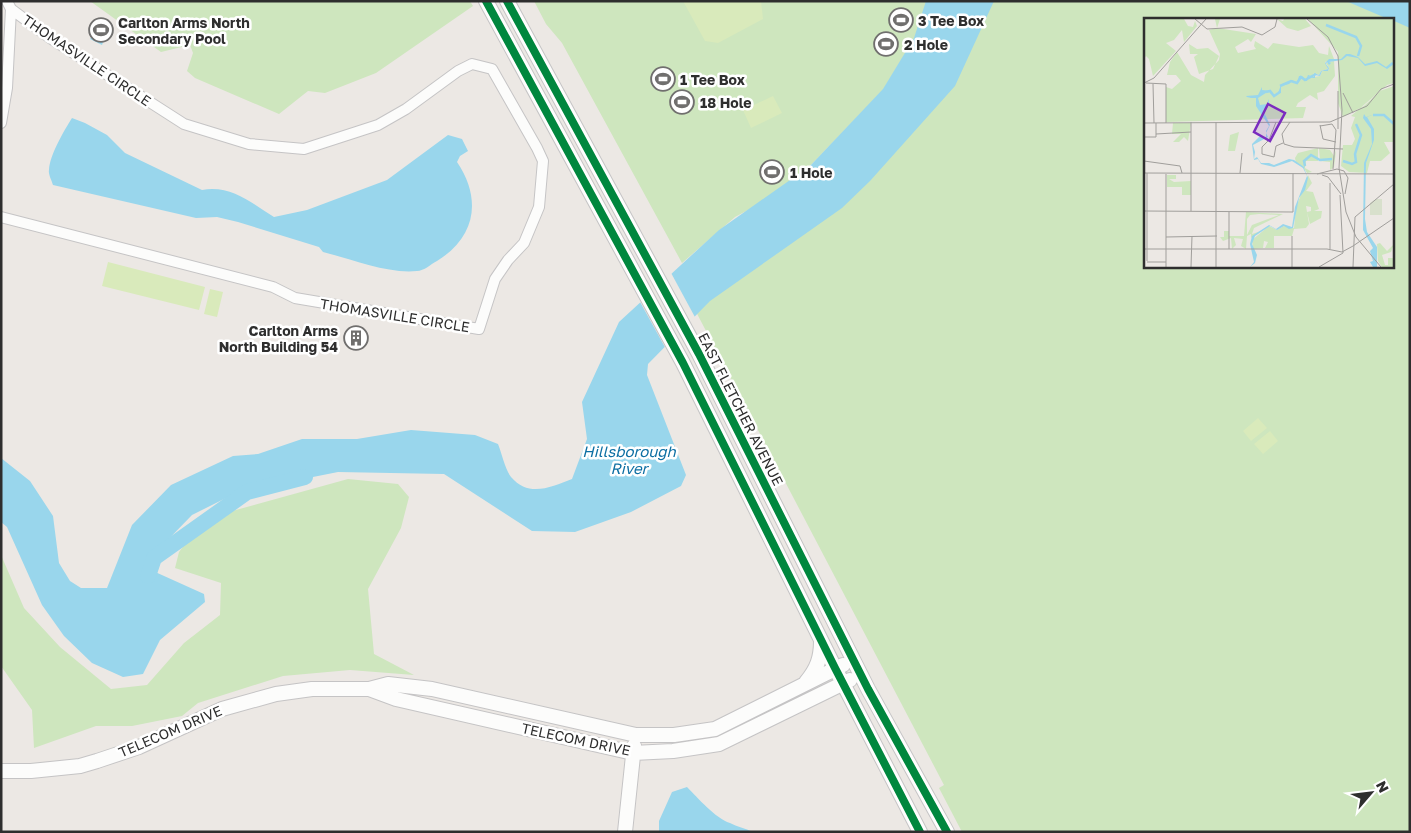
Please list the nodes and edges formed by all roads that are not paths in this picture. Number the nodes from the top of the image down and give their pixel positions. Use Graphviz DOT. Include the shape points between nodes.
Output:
graph roads {
  1 [pos="486,1"];
  2 [pos="507,1"];
  3 [pos="9,5"];
  4 [pos="1,123"];
  5 [pos="1,216"];
  6 [pos="821,640"];
  7 [pos="854,659"];
  8 [pos="835,668"];
  9 [pos="861,674"];
  10 [pos="806,683"];
  11 [pos="843,684"];
  12 [pos="369,689"];
  13 [pos="636,735"];
  14 [pos="633,752"];
  15 [pos="1,771"];
  16 [pos="625,832"];
  17 [pos="920,832"];
  18 [pos="946,832"];
  1 -- 6 [label="main road" via="683,363"];
  2 -- 7 [label="main road, EAST FLETCHER AVENUE" via="699,354"];
  3 -- 4 [label="street, THOMASVILLE CIRCLE" via="6,88"];
  3 -- 5 [label="street, THOMASVILLE CIRCLE" via="50,38 184,124 249,144 304,150 378,125 472,64 492,69 543,161 539,207 524,243 495,279 479,329 295,298 274,287"];
  6 -- 8 [label="main road"];
  6 -- 10 [label="main road" via="819,662"];
  7 -- 8 [label="main road, TELECOM DRIVE"];
  7 -- 9 [label="main road, EAST FLETCHER AVENUE"];
  8 -- 10 [label="main road, TELECOM DRIVE"];
  8 -- 11 [label="main road"];
  9 -- 11 [label="main road, TELECOM DRIVE"];
  9 -- 18 [label="main road, EAST FLETCHER AVENUE"];
  10 -- 13 [label="main road, TELECOM DRIVE" via="715,728 674,735"];
  11 -- 14 [label="main road, TELECOM DRIVE" via="719,744 673,751"];
  11 -- 17 [label="main road"];
  12 -- 13 [label="main road, TELECOM DRIVE" via="388,684 432,689"];
  12 -- 14 [label="main road, TELECOM DRIVE" via="396,699"];
  12 -- 15 [label="main road, TELECOM DRIVE" via="312,689 276,694 222,709 140,746 80,766"];
  13 -- 14 [label="main road"];
  14 -- 16 [label="main road"];
}
